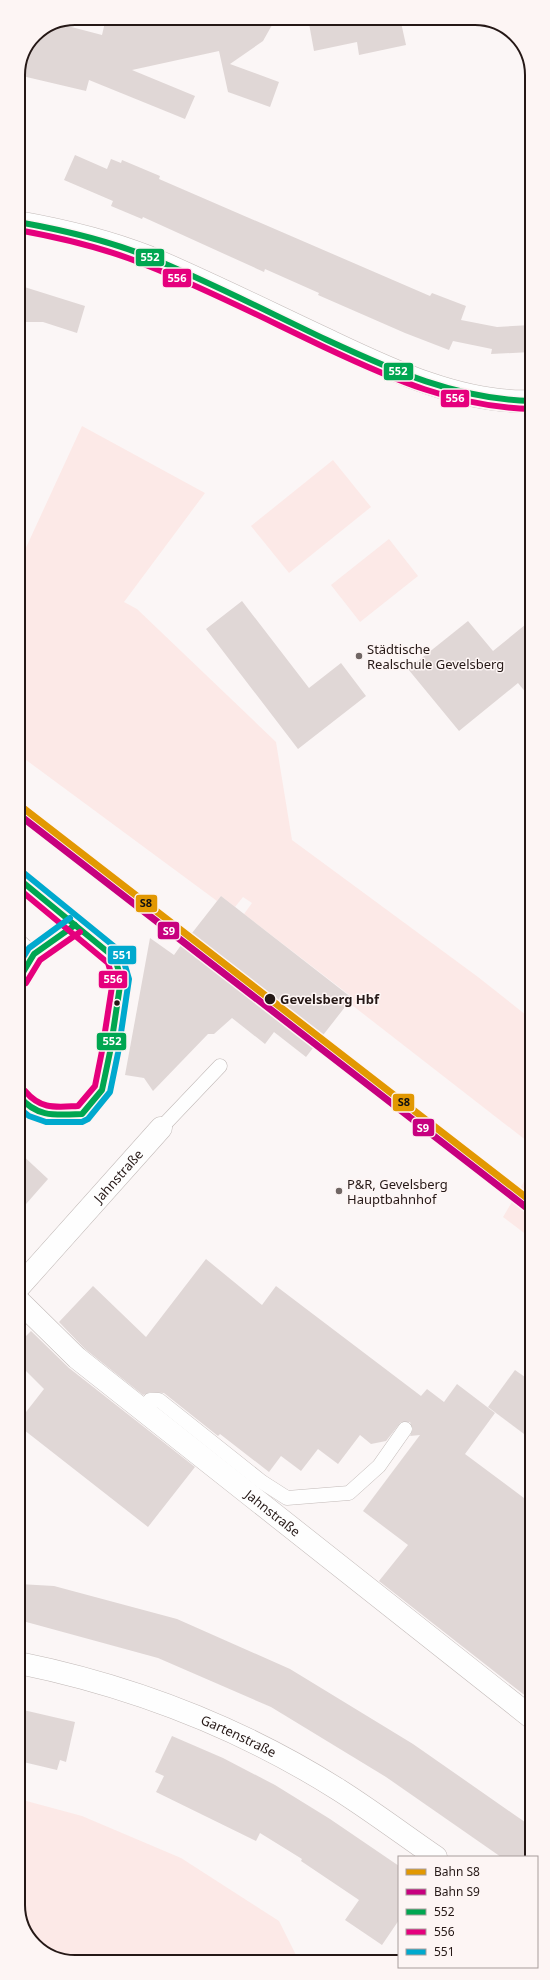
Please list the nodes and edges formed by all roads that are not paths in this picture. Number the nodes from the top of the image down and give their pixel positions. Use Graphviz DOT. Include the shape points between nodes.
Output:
graph roads {
  1 [pos="25,223"];
  2 [pos="525,401"];
  3 [pos="25,885"];
  4 [pos="75,925"];
  5 [pos="25,947"];
  6 [pos="34,954"];
  7 [pos="25,968"];
  8 [pos="220,1066"];
  9 [pos="25,1106"];
  10 [pos="161,1128"];
  11 [pos="25,1281"];
  12 [pos="25,1293"];
  13 [pos="142,1410"];
  14 [pos="405,1429"];
  15 [pos="25,1664"];
  16 [pos="525,1712"];
  17 [pos="435,1856"];
  1 -- 2 [label="street" via="100,239 150,258 398,372 433,384 497,400"];
  3 -- 4 [label="lane"];
  4 -- 6 [label="lane"];
  4 -- 9 [label="lane" via="115,958 121,979 102,1090 82,1114 47,1116"];
  5 -- 6 [label="lane"];
  6 -- 7 [label="lane"];
  8 -- 10 [label="lane, Jahnstraße"];
  10 -- 11 [label="street, Jahnstraße"];
  12 -- 13 [label="street, Jahnstraße" via="77,1358"];
  13 -- 14 [label="lane" via="150,1400 159,1400 262,1482 287,1498 349,1493 379,1466"];
  13 -- 16 [label="street, Jahnstraße"];
  15 -- 17 [label="street, Gartenstraße" via="120,1688 179,1709 261,1746 339,1790"];
}
